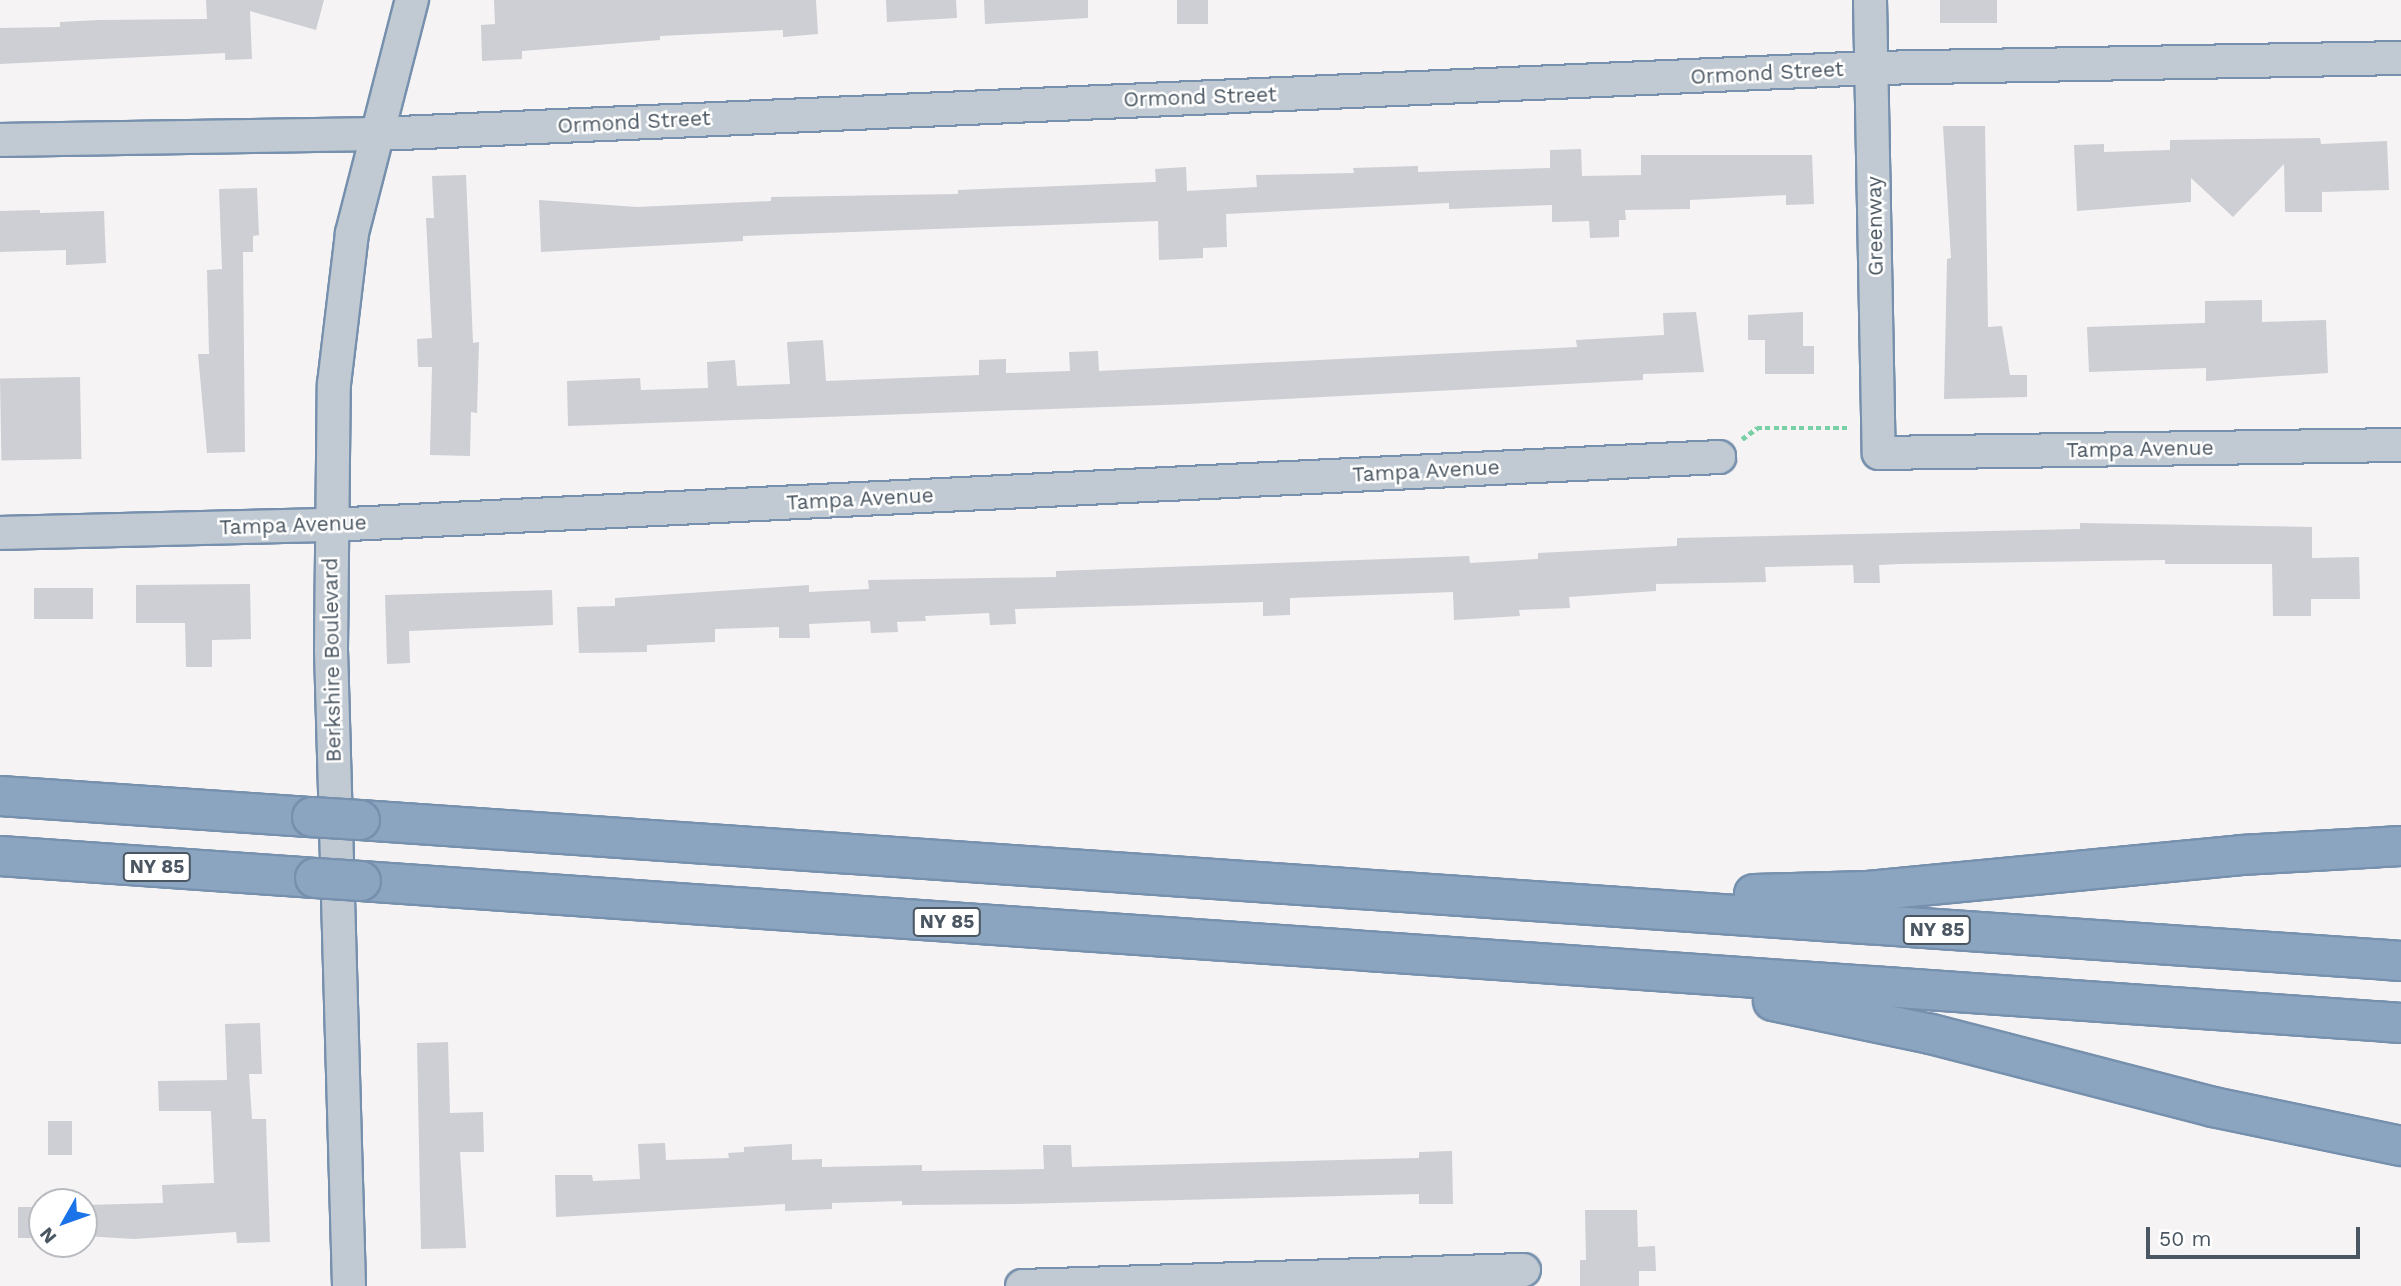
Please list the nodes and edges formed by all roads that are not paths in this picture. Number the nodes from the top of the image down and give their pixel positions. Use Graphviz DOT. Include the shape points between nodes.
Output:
graph roads {
  1 [pos="412,0"];
  2 [pos="1870,0"];
  3 [pos="2401,58"];
  4 [pos="1872,68"];
  5 [pos="378,134"];
  6 [pos="0,140"];
  7 [pos="1879,440"];
  8 [pos="2401,444"];
  9 [pos="1719,457"];
  10 [pos="329,525"];
  11 [pos="0,533"];
  12 [pos="0,796"];
  13 [pos="2401,846"];
  14 [pos="0,856"];
  15 [pos="1472,898"];
  16 [pos="2401,961"];
  17 [pos="1533,963"];
  18 [pos="2401,1023"];
  19 [pos="2401,1146"];
  20 [pos="1524,1270"];
  21 [pos="349,1286"];
  22 [pos="1022,1286"];
  1 -- 5 [label="street, Berkshire Boulevard"];
  2 -- 4 [label="street, Greenway"];
  3 -- 4 [label="street, Ormond Street"];
  4 -- 5 [label="street, Ormond Street"];
  4 -- 7 [label="street, Greenway"];
  5 -- 6 [label="street, Ormond Street"];
  5 -- 10 [label="street, Berkshire Boulevard" via="343,282"];
  7 -- 8 [label="street, Tampa Avenue"];
  9 -- 10 [label="street, Tampa Avenue"];
  10 -- 11 [label="street, Tampa Avenue"];
  10 -- 21 [label="street, Berkshire Boulevard"];
  12 -- 15 [label="highway, NY 85, bridge"];
  13 -- 15 [label="highway" via="2241,855 1868,891"];
  14 -- 17 [label="highway, NY 85, bridge"];
  15 -- 16 [label="highway, NY 85"];
  17 -- 18 [label="highway, NY 85"];
  17 -- 19 [label="highway" via="1807,1006 2213,1107"];
  20 -- 22 [label="street"];
}
